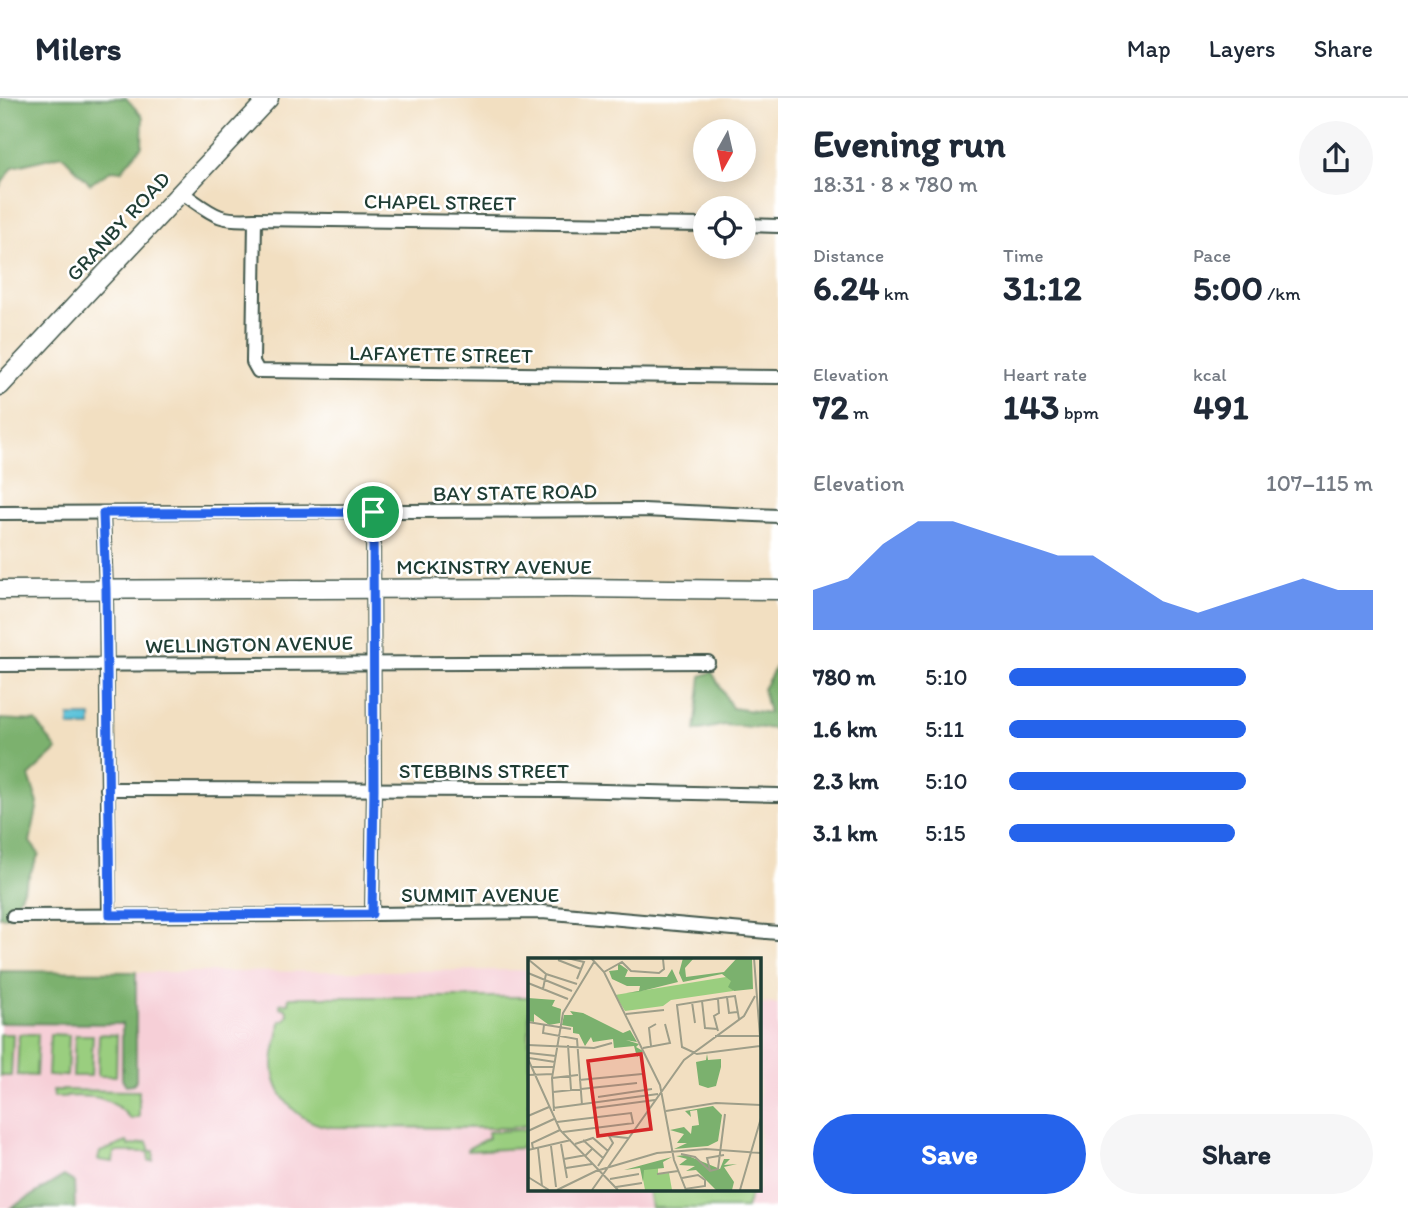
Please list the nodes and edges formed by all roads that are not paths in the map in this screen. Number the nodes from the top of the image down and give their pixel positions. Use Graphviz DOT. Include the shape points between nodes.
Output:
graph roads {
  1 [pos="269,98"];
  2 [pos="181,192"];
  3 [pos="255,219"];
  4 [pos="693,225"];
  5 [pos="756,225"];
  6 [pos="778,226"];
  7 [pos="778,377"];
  8 [pos="0,386"];
  9 [pos="373,512"];
  10 [pos="0,513"];
  11 [pos="103,513"];
  12 [pos="778,516"];
  13 [pos="373,588"];
  14 [pos="106,589"];
  15 [pos="0,590"];
  16 [pos="778,590"];
  17 [pos="373,662"];
  18 [pos="708,662"];
  19 [pos="0,665"];
  20 [pos="106,665"];
  21 [pos="107,789"];
  22 [pos="374,789"];
  23 [pos="778,795"];
  24 [pos="372,914"];
  25 [pos="110,915"];
  26 [pos="13,916"];
  27 [pos="778,933"];
  1 -- 2 [label="street, GRANBY ROAD"];
  2 -- 3 [label="street, CHAPEL STREET" via="221,219"];
  2 -- 8 [label="street, GRANBY ROAD"];
  3 -- 4 [label="street, CHAPEL STREET"];
  3 -- 7 [label="street, LAFAYETTE STREET" via="253,362 258,371"];
  5 -- 6 [label="street"];
  9 -- 11 [label="street, BAY STATE ROAD"];
  9 -- 12 [label="street, BAY STATE ROAD" via="643,510"];
  9 -- 13 [label="street"];
  10 -- 11 [label="street, BAY STATE ROAD"];
  11 -- 14 [label="street"];
  13 -- 14 [label="street, MCKINSTRY AVENUE"];
  13 -- 16 [label="street, MCKINSTRY AVENUE"];
  13 -- 17 [label="street"];
  14 -- 15 [label="street, MCKINSTRY AVENUE"];
  14 -- 20 [label="street"];
  17 -- 18 [label="street, WELLINGTON AVENUE"];
  17 -- 20 [label="street, WELLINGTON AVENUE"];
  17 -- 22 [label="street"];
  19 -- 20 [label="street, WELLINGTON AVENUE"];
  20 -- 21 [label="street"];
  21 -- 22 [label="street, STEBBINS STREET"];
  21 -- 25 [label="street"];
  22 -- 23 [label="street, STEBBINS STREET"];
  22 -- 24 [label="street"];
  24 -- 25 [label="street, SUMMIT AVENUE"];
  24 -- 27 [label="street, SUMMIT AVENUE" via="542,912"];
  25 -- 26 [label="street, SUMMIT AVENUE"];
}
